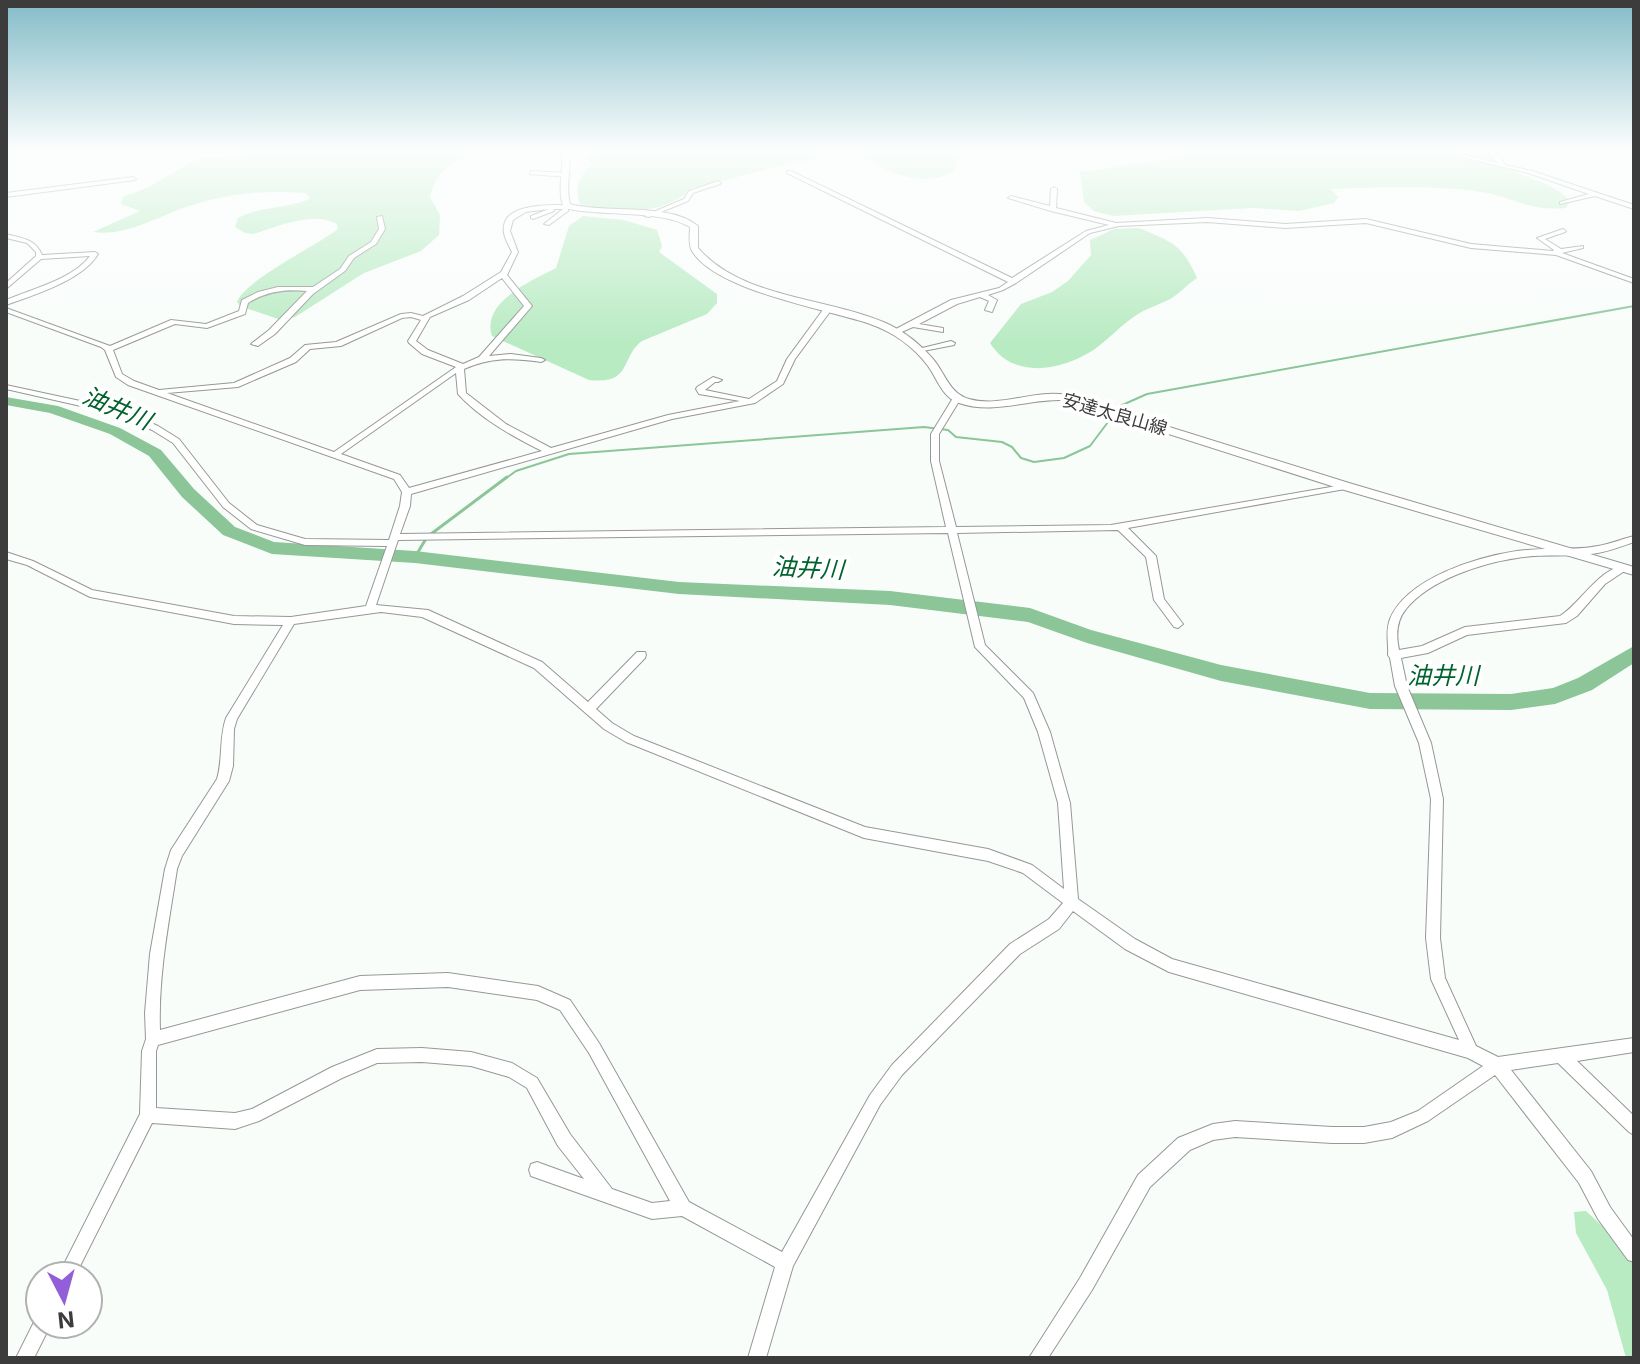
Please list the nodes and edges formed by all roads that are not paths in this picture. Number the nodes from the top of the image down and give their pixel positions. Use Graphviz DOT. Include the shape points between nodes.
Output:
graph roads {
  1 [pos="520,214"];
  2 [pos="544,214"];
  3 [pos="558,214"];
  4 [pos="616,214"];
  5 [pos="653,214"];
  6 [pos="874,214"];
  7 [pos="1069,214"];
  8 [pos="647,216"];
  9 [pos="380,217"];
  10 [pos="533,217"];
  11 [pos="547,224"];
  12 [pos="1114,224"];
  13 [pos="1563,231"];
  14 [pos="6,236"];
  15 [pos="1581,247"];
  16 [pos="1556,252"];
  17 [pos="39,257"];
  18 [pos="1586,262"];
  19 [pos="87,265"];
  20 [pos="1614,266"];
  21 [pos="99,271"];
  22 [pos="503,274"];
  23 [pos="1634,281"];
  24 [pos="1014,282"];
  25 [pos="6,287"];
  26 [pos="313,289"];
  27 [pos="982,295"];
  28 [pos="6,303"];
  29 [pos="828,309"];
  30 [pos="6,310"];
  31 [pos="989,310"];
  32 [pos="424,319"];
  33 [pos="910,324"];
  34 [pos="940,330"];
  35 [pos="897,332"];
  36 [pos="951,343"];
  37 [pos="255,344"];
  38 [pos="108,349"];
  39 [pos="918,350"];
  40 [pos="541,360"];
  41 [pos="478,361"];
  42 [pos="462,367"];
  43 [pos="487,369"];
  44 [pos="718,380"];
  45 [pos="6,387"];
  46 [pos="156,392"];
  47 [pos="715,397"];
  48 [pos="957,398"];
  49 [pos="752,401"];
  50 [pos="714,410"];
  51 [pos="548,450"];
  52 [pos="336,454"];
  53 [pos="1345,486"];
  54 [pos="407,492"];
  55 [pos="1121,527"];
  56 [pos="952,531"];
  57 [pos="1634,539"];
  58 [pos="392,543"];
  59 [pos="1576,552"];
  60 [pos="6,555"];
  61 [pos="1629,570"];
  62 [pos="370,609"];
  63 [pos="291,621"];
  64 [pos="1178,624"];
  65 [pos="641,655"];
  66 [pos="1393,655"];
  67 [pos="589,709"];
  68 [pos="1072,902"];
  69 [pos="153,1039"];
  70 [pos="1634,1045"];
  71 [pos="1471,1051"];
  72 [pos="1562,1057"];
  73 [pos="1497,1065"];
  74 [pos="148,1115"];
  75 [pos="1634,1127"];
  76 [pos="537,1170"];
  77 [pos="606,1194"];
  78 [pos="683,1208"];
  79 [pos="1634,1254"];
  80 [pos="74,1260"];
  81 [pos="785,1263"];
  82 [pos="34,1340"];
  83 [pos="25,1358"];
  84 [pos="757,1358"];
  85 [pos="1038,1358"];
  1 -- 22 [label="street" via="509,223 515,252"];
  2 -- 10 [label="street"];
  3 -- 11 [label="street"];
  4 -- 8 [label="main road"];
  5 -- 8 [label="street"];
  6 -- 24 [label="street"];
  7 -- 12 [label="street"];
  8 -- 29 [label="main road" via="690,222 697,255 735,278"];
  9 -- 26 [label="street" via="382,229 374,243"];
  12 -- 16 [label="street" via="1193,220 1285,226 1366,221 1471,246"];
  12 -- 24 [label="street" via="1088,232"];
  13 -- 16 [label="street" via="1540,238"];
  14 -- 17 [label="street" via="37,247"];
  15 -- 16 [label="street"];
  16 -- 18 [label="street"];
  17 -- 19 [label="street" via="95,254"];
  17 -- 25 [label="street"];
  18 -- 20 [label="street"];
  18 -- 23 [label="street"];
  19 -- 21 [label="street"];
  19 -- 28 [label="street"];
  22 -- 32 [label="street"];
  22 -- 41 [label="street" via="528,306"];
  24 -- 27 [label="street"];
  26 -- 37 [label="street"];
  26 -- 38 [label="street" via="289,287 260,294 245,302 242,312 210,325 174,322"];
  27 -- 31 [label="street" via="993,300"];
  27 -- 33 [label="street"];
  29 -- 35 [label="main road"];
  29 -- 49 [label="street" via="780,382"];
  30 -- 38 [label="street"];
  32 -- 42 [label="street" via="413,343"];
  32 -- 46 [label="street" via="401,316 338,344 308,347 293,360 235,385"];
  33 -- 34 [label="street"];
  33 -- 35 [label="street"];
  35 -- 39 [label="main road"];
  36 -- 39 [label="street"];
  38 -- 46 [label="street" via="119,375"];
  39 -- 48 [label="main road"];
  40 -- 41 [label="street" via="511,356"];
  41 -- 42 [label="street"];
  41 -- 43 [label="street"];
  42 -- 51 [label="street" via="462,394 468,400 508,430"];
  42 -- 52 [label="street"];
  44 -- 47 [label="street" via="700,389"];
  45 -- 58 [label="street" via="119,412 155,428 176,441 226,505 254,527 305,542"];
  46 -- 52 [label="street"];
  47 -- 49 [label="street"];
  47 -- 50 [label="street"];
  48 -- 53 [label="main road, 安達太良山線" via="984,404 1055,396"];
  48 -- 56 [label="street" via="937,430 935,461"];
  49 -- 50 [label="street"];
  50 -- 51 [label="street"];
  51 -- 54 [label="street"];
  52 -- 54 [label="street" via="391,474"];
  53 -- 55 [label="street"];
  53 -- 59 [label="main road, 安達太良山線"];
  54 -- 58 [label="street"];
  55 -- 56 [label="street"];
  55 -- 64 [label="street" via="1151,556 1159,600"];
  56 -- 58 [label="street" via="427,536"];
  56 -- 68 [label="street" via="980,647 1036,708 1064,803"];
  57 -- 59 [label="street"];
  58 -- 62 [label="street"];
  59 -- 61 [label="main road, 安達太良山線"];
  59 -- 66 [label="street" via="1492,558 1423,588 1398,613 1391,635"];
  60 -- 63 [label="street" via="90,593 248,622"];
  61 -- 66 [label="street" via="1601,582 1562,620 1465,631 1424,650"];
  62 -- 63 [label="street"];
  62 -- 67 [label="street" via="424,613 496,645 538,665"];
  63 -- 69 [label="street" via="232,718 223,781 176,854 157,954"];
  65 -- 67 [label="street"];
  66 -- 71 [label="street" via="1428,755 1437,799 1433,938 1438,979"];
  67 -- 68 [label="street" via="630,739 864,832 1017,864"];
  68 -- 71 [label="street" via="1169,965"];
  68 -- 81 [label="street" via="1054,924 1015,949 897,1070"];
  69 -- 74 [label="street"];
  69 -- 78 [label="street" via="360,983 448,980 538,993 565,1005 594,1048"];
  70 -- 72 [label="street"];
  71 -- 73 [label="street"];
  72 -- 73 [label="street"];
  72 -- 75 [label="street"];
  73 -- 79 [label="street" via="1585,1177"];
  73 -- 85 [label="street" via="1423,1116 1392,1130 1332,1135 1235,1129 1184,1144 1144,1181"];
  74 -- 77 [label="street" via="235,1121 377,1056 471,1059 512,1070 532,1083 564,1140"];
  74 -- 80 [label="street"];
  76 -- 77 [label="street"];
  77 -- 78 [label="street" via="652,1211"];
  78 -- 81 [label="street"];
  81 -- 84 [label="street"];
  82 -- 83 [label="street"];
}
